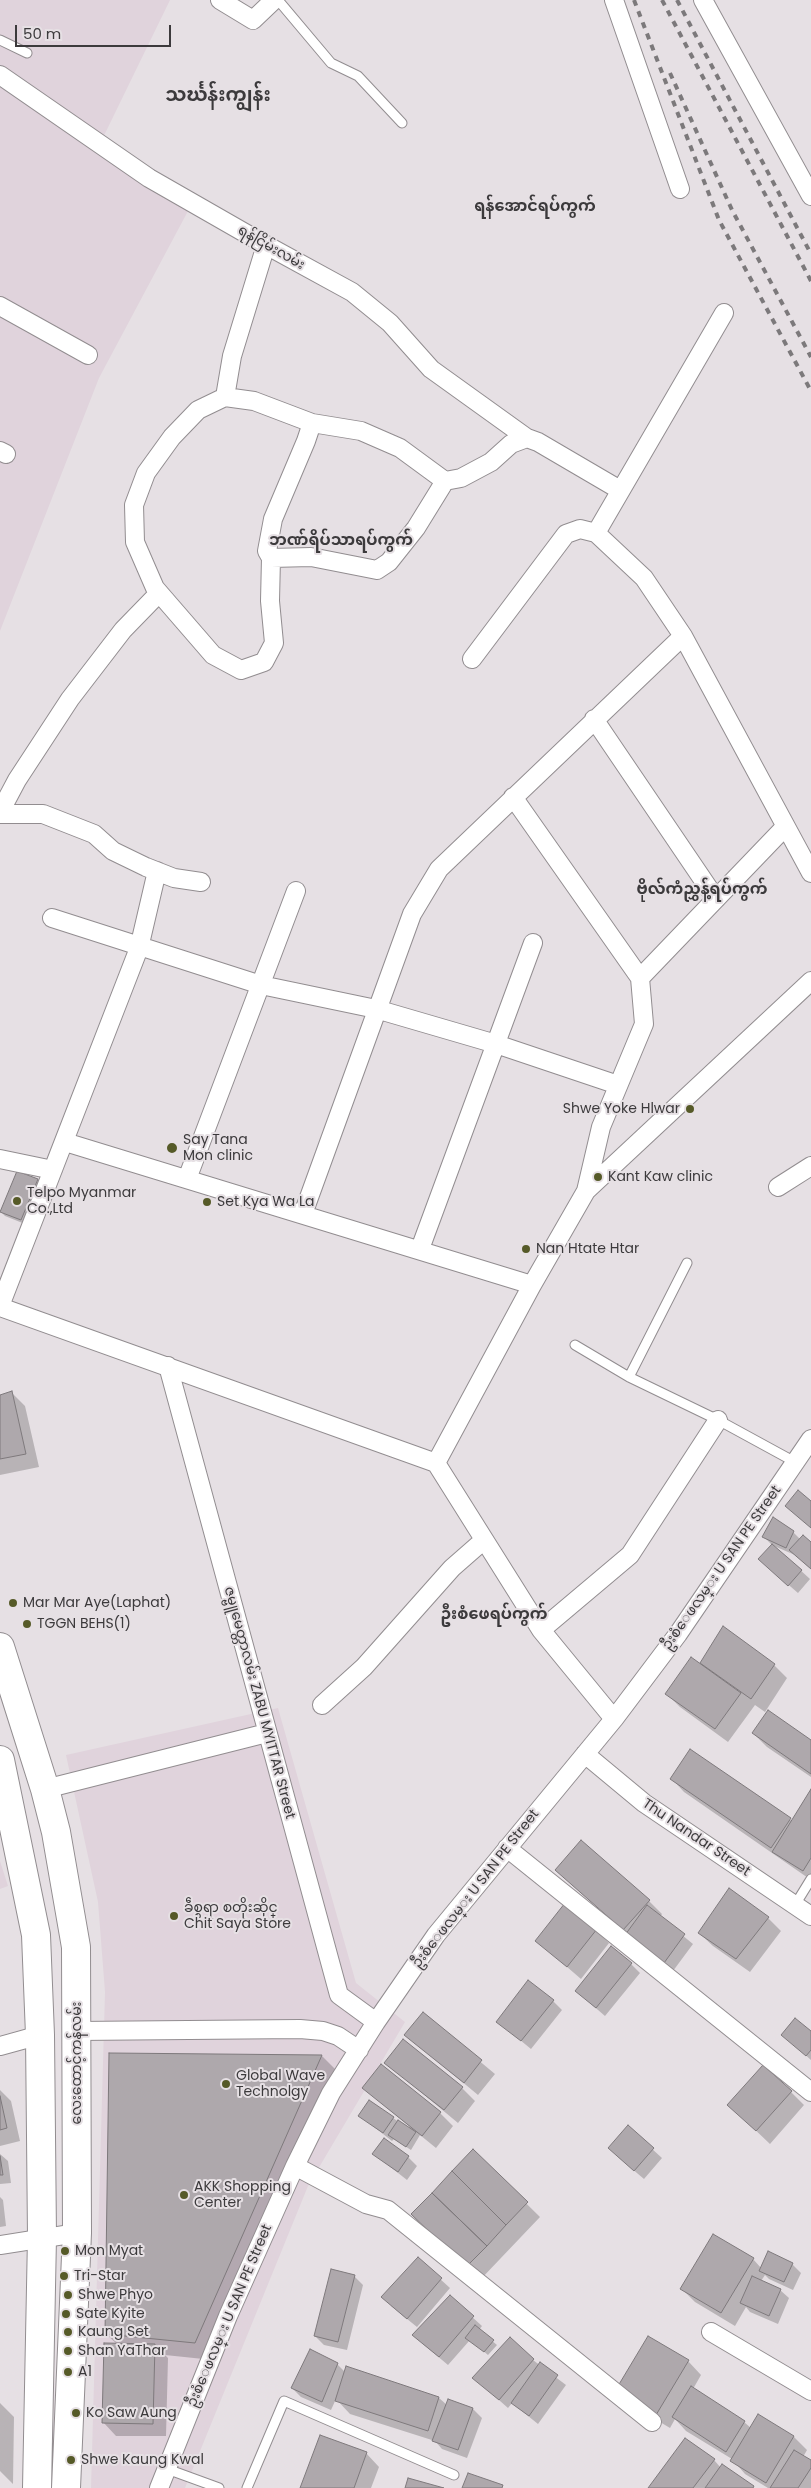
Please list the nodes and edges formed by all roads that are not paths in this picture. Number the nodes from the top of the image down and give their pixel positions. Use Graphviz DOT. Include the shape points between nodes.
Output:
graph roads {
  1 [pos="220,0"];
  2 [pos="274,0"];
  3 [pos="278,0"];
  4 [pos="614,0"];
  5 [pos="703,0"];
  6 [pos="0,40"];
  7 [pos="26,53"];
  8 [pos="0,75"];
  9 [pos="402,123"];
  10 [pos="680,189"];
  11 [pos="811,196"];
  12 [pos="266,246"];
  13 [pos="0,306"];
  14 [pos="724,313"];
  15 [pos="88,355"];
  16 [pos="225,398"];
  17 [pos="312,422"];
  18 [pos="527,438"];
  19 [pos="444,481"];
  20 [pos="620,490"];
  21 [pos="596,533"];
  22 [pos="271,558"];
  23 [pos="159,593"];
  24 [pos="683,636"];
  25 [pos="472,659"];
  26 [pos="594,720"];
  27 [pos="513,796"];
  28 [pos="0,813"];
  29 [pos="785,827"];
  30 [pos="157,871"];
  31 [pos="811,873"];
  32 [pos="201,882"];
  33 [pos="296,891"];
  34 [pos="716,899"];
  35 [pos="52,918"];
  36 [pos="533,943"];
  37 [pos="139,948"];
  38 [pos="640,978"];
  39 [pos="811,981"];
  40 [pos="261,985"];
  41 [pos="376,1009"];
  42 [pos="496,1044"];
  43 [pos="618,1085"];
  44 [pos="65,1142"];
  45 [pos="0,1159"];
  46 [pos="811,1166"];
  47 [pos="53,1170"];
  48 [pos="187,1179"];
  49 [pos="778,1187"];
  50 [pos="586,1191"];
  51 [pos="303,1214"];
  52 [pos="420,1250"];
  53 [pos="687,1263"];
  54 [pos="532,1285"];
  55 [pos="0,1306"];
  56 [pos="574,1345"];
  57 [pos="168,1366"];
  58 [pos="629,1376"];
  59 [pos="718,1420"];
  60 [pos="811,1439"];
  61 [pos="795,1462"];
  62 [pos="436,1463"];
  63 [pos="484,1540"];
  64 [pos="541,1630"];
  65 [pos="0,1647"];
  66 [pos="322,1705"];
  67 [pos="614,1719"];
  68 [pos="267,1733"];
  69 [pos="32,1746"];
  70 [pos="585,1754"];
  71 [pos="0,1755"];
  72 [pos="0,1760"];
  73 [pos="45,1789"];
  74 [pos="507,1848"];
  75 [pos="811,1879"];
  76 [pos="795,1905"];
  77 [pos="811,1916"];
  78 [pos="376,2022"];
  79 [pos="76,2031"];
  80 [pos="40,2034"];
  81 [pos="0,2046"];
  82 [pos="359,2050"];
  83 [pos="811,2092"];
  84 [pos="295,2166"];
  85 [pos="77,2233"];
  86 [pos="42,2237"];
  87 [pos="0,2245"];
  88 [pos="711,2332"];
  89 [pos="811,2391"];
  90 [pos="652,2422"];
  91 [pos="167,2469"];
  92 [pos="454,2475"];
  93 [pos="37,2488"];
  94 [pos="66,2488"];
  95 [pos="159,2488"];
  96 [pos="219,2488"];
  97 [pos="248,2488"];
  1 -- 2 [label="street" via="253,20"];
  3 -- 9 [label="lane" via="331,63 358,76"];
  4 -- 10 [label="street"];
  5 -- 11 [label="street"];
  6 -- 7 [label="lane"];
  8 -- 12 [label="street, ရန်ငြိမ်းလမ်း" via="149,178"];
  12 -- 16 [label="street" via="232,356"];
  12 -- 18 [label="street, ရန်ငြိမ်းလမ်း" via="352,292 390,323 431,370"];
  13 -- 15 [label="street"];
  14 -- 20 [label="street"];
  16 -- 17 [label="street" via="254,401"];
  16 -- 23 [label="street" via="198,410 172,437 146,473 134,505 135,542"];
  17 -- 19 [label="street" via="361,431 400,448"];
  17 -- 22 [label="street" via="273,519 268,551"];
  18 -- 19 [label="street" via="511,444 491,462 461,478"];
  18 -- 20 [label="street, ရန်ငြိမ်းလမ်း"];
  19 -- 22 [label="street" via="416,528 389,562 377,570 311,557"];
  20 -- 21 [label="street"];
  21 -- 24 [label="street" via="644,578"];
  21 -- 25 [label="street" via="580,530 566,534"];
  22 -- 23 [label="street" via="270,601 274,643 264,662 241,670 213,655"];
  23 -- 28 [label="street" via="123,630 70,699 16,780"];
  24 -- 26 [label="street"];
  24 -- 29 [label="street"];
  26 -- 27 [label="street"];
  26 -- 34 [label="street"];
  27 -- 38 [label="street"];
  27 -- 41 [label="street" via="439,869 412,914"];
  28 -- 30 [label="street" via="43,814 94,834 113,851"];
  29 -- 31 [label="street"];
  29 -- 34 [label="street"];
  30 -- 32 [label="street" via="174,878"];
  30 -- 37 [label="street"];
  33 -- 40 [label="street"];
  34 -- 38 [label="street"];
  35 -- 37 [label="street"];
  36 -- 42 [label="street"];
  37 -- 40 [label="street"];
  37 -- 44 [label="street"];
  38 -- 43 [label="street" via="644,1024"];
  39 -- 50 [label="street"];
  40 -- 41 [label="street"];
  40 -- 48 [label="street"];
  41 -- 42 [label="street"];
  41 -- 51 [label="street"];
  42 -- 43 [label="street"];
  42 -- 52 [label="street"];
  43 -- 50 [label="street" via="601,1127"];
  44 -- 47 [label="street"];
  44 -- 48 [label="street"];
  45 -- 47 [label="street"];
  46 -- 49 [label="street"];
  47 -- 55 [label="street"];
  48 -- 51 [label="street"];
  50 -- 54 [label="street"];
  51 -- 52 [label="street"];
  52 -- 54 [label="street"];
  53 -- 58 [label="lane"];
  54 -- 62 [label="street"];
  55 -- 57 [label="street"];
  56 -- 58 [label="lane"];
  57 -- 62 [label="street"];
  57 -- 68 [label="street, ဇမ္ဗူမေတ္တာလမ်း ZABU MYITTAR Street"];
  58 -- 59 [label="lane"];
  59 -- 61 [label="lane"];
  59 -- 64 [label="street" via="630,1555"];
  60 -- 61 [label="street, ဦးစံေဖလမ္း U SAN PE Street"];
  61 -- 67 [label="street, ဦးစံေဖလမ္း U SAN PE Street" via="678,1634"];
  62 -- 63 [label="street"];
  63 -- 64 [label="street"];
  63 -- 66 [label="street" via="452,1568 364,1667"];
  64 -- 67 [label="street"];
  65 -- 69 [label="main road, လေးထောင့်ကန်လမ်း"];
  67 -- 70 [label="street, ဦးစံေဖလမ္း U SAN PE Street"];
  68 -- 73 [label="street"];
  68 -- 78 [label="street, ဇမ္ဗူမေတ္တာလမ်း ZABU MYITTAR Street" via="339,1995"];
  69 -- 71 [label="main road"];
  69 -- 73 [label="main road, လေးထောင့်ကန်လမ်း"];
  70 -- 74 [label="street, ဦးစံေဖလမ္း U SAN PE Street"];
  70 -- 76 [label="street, Thu Nandar Street" via="644,1803"];
  72 -- 80 [label="main road" via="36,1936"];
  73 -- 79 [label="main road, လေးထောင့်ကန်လမ်း" via="56,1832 76,1947"];
  74 -- 78 [label="street, ဦးစံေဖလမ္း U SAN PE Street" via="436,1935"];
  74 -- 83 [label="street"];
  75 -- 76 [label="lane"];
  76 -- 77 [label="street, Thu Nandar Street"];
  78 -- 82 [label="street, ဦးစံေဖလမ္း U SAN PE Street"];
  79 -- 82 [label="street" via="323,2030"];
  79 -- 85 [label="main road, လေးထောင့်ကန်လမ်း"];
  80 -- 81 [label="street"];
  80 -- 86 [label="main road"];
  82 -- 84 [label="street, ဦးစံေဖလမ္း U SAN PE Street" via="331,2093"];
  84 -- 90 [label="street" via="366,2204 388,2210"];
  84 -- 91 [label="street, ဦးစံေဖလမ္း U SAN PE Street" via="228,2316"];
  85 -- 86 [label="street"];
  85 -- 94 [label="main road, လေးထောင့်ကန်လမ်း"];
  86 -- 87 [label="street"];
  86 -- 93 [label="main road"];
  88 -- 89 [label="street"];
  91 -- 95 [label="street, ဦးစံေဖလမ္း U SAN PE Street"];
  91 -- 96 [label="lane"];
  92 -- 97 [label="lane" via="284,2401"];
}
